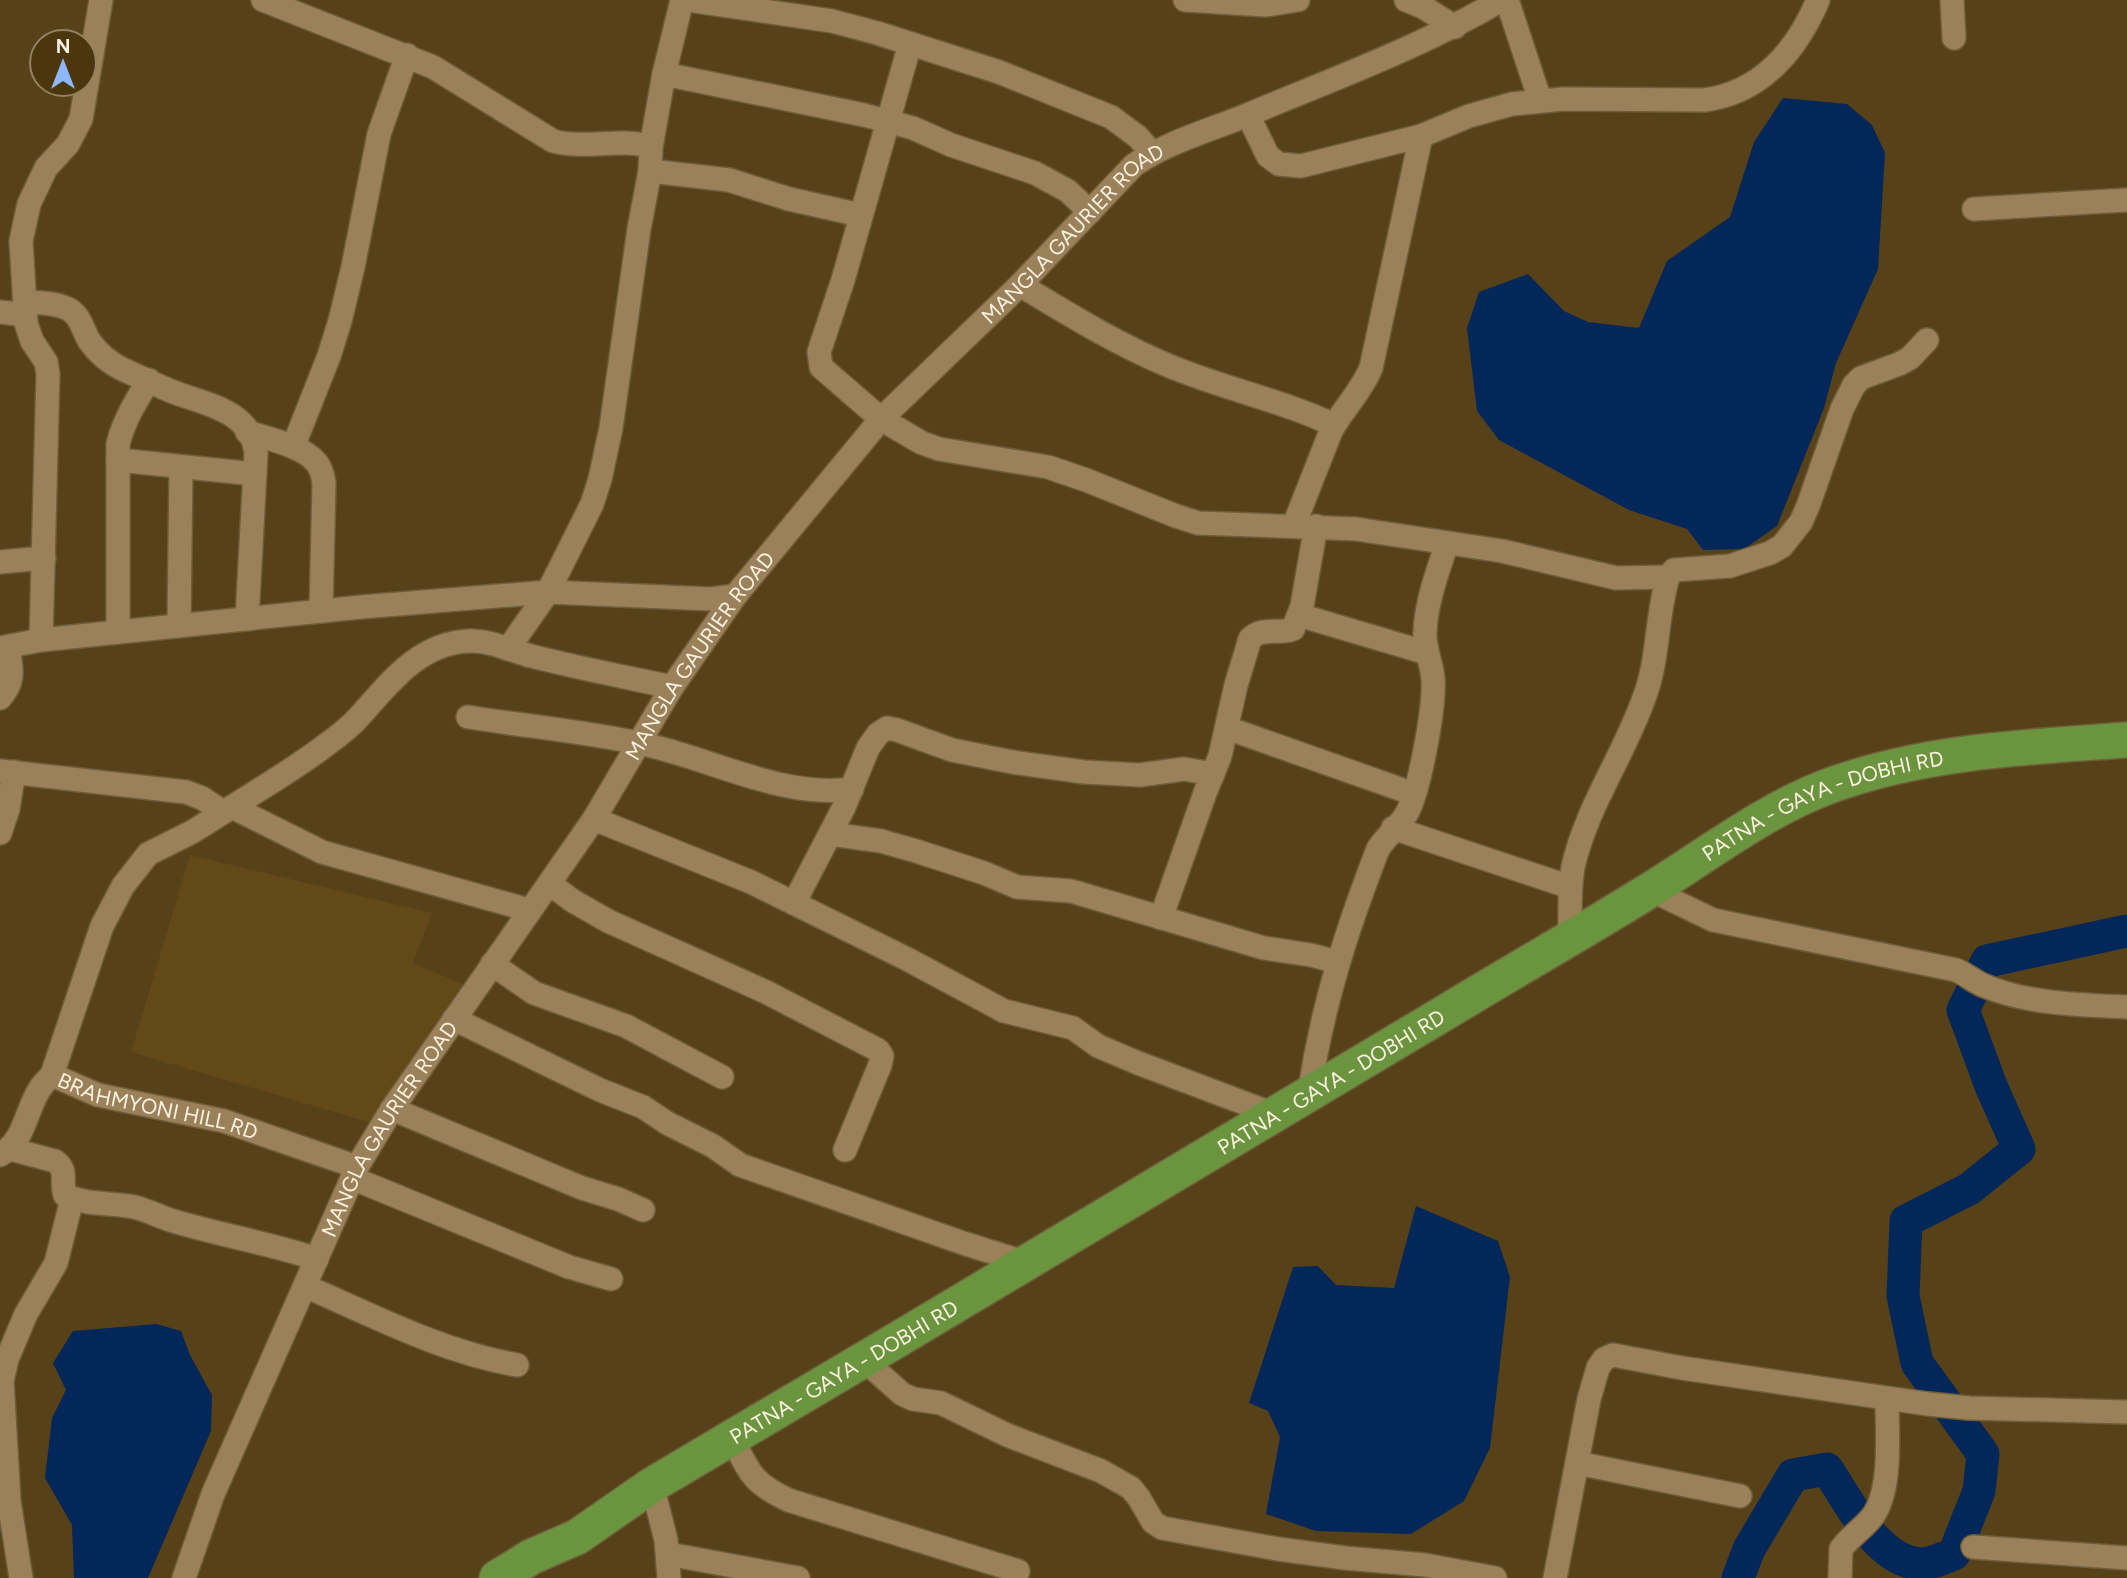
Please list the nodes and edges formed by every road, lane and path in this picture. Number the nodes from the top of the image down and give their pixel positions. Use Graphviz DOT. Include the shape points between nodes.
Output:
graph roads {
  1 [pos="101,0"];
  2 [pos="263,0"];
  3 [pos="682,0"];
  4 [pos="688,0"];
  5 [pos="1185,0"];
  6 [pos="1298,0"];
  7 [pos="1406,0"];
  8 [pos="1501,0"];
  9 [pos="1507,0"];
  10 [pos="1818,0"];
  11 [pos="1952,0"];
  12 [pos="290,6"];
  13 [pos="1455,27"];
  14 [pos="1954,38"];
  15 [pos="909,44"];
  16 [pos="407,55"];
  17 [pos="664,74"];
  18 [pos="1540,100"];
  19 [pos="1248,115"];
  20 [pos="888,121"];
  21 [pos="1421,136"];
  22 [pos="651,147"];
  23 [pos="1152,153"];
  24 [pos="650,171"];
  25 [pos="2127,201"];
  26 [pos="1974,209"];
  27 [pos="1090,212"];
  28 [pos="860,215"];
  29 [pos="1020,285"];
  30 [pos="24,309"];
  31 [pos="0,312"];
  32 [pos="1927,340"];
  33 [pos="149,380"];
  34 [pos="881,419"];
  35 [pos="1334,425"];
  36 [pos="247,432"];
  37 [pos="293,447"];
  38 [pos="118,460"];
  39 [pos="181,467"];
  40 [pos="255,474"];
  41 [pos="1305,526"];
  42 [pos="1447,543"];
  43 [pos="44,558"];
  44 [pos="0,562"];
  45 [pos="1668,577"];
  46 [pos="548,592"];
  47 [pos="735,596"];
  48 [pos="321,611"];
  49 [pos="1299,615"];
  50 [pos="247,619"];
  51 [pos="179,626"];
  52 [pos="118,632"];
  53 [pos="41,640"];
  54 [pos="4,647"];
  55 [pos="508,649"];
  56 [pos="1427,653"];
  57 [pos="672,687"];
  58 [pos="0,698"];
  59 [pos="468,717"];
  60 [pos="1227,728"];
  61 [pos="2127,740"];
  62 [pos="640,743"];
  63 [pos="7,771"];
  64 [pos="1213,774"];
  65 [pos="852,789"];
  66 [pos="1414,794"];
  67 [pos="228,810"];
  68 [pos="594,819"];
  69 [pos="1394,828"];
  70 [pos="0,833"];
  71 [pos="830,834"];
  72 [pos="550,884"];
  73 [pos="1570,887"];
  74 [pos="1651,890"];
  75 [pos="794,903"];
  76 [pos="529,910"];
  77 [pos="1161,918"];
  78 [pos="1570,937"];
  79 [pos="1337,962"];
  80 [pos="492,964"];
  81 [pos="2127,1007"];
  82 [pos="454,1019"];
  83 [pos="52,1074"];
  84 [pos="722,1077"];
  85 [pos="1309,1095"];
  86 [pos="392,1109"];
  87 [pos="1276,1115"];
  88 [pos="845,1150"];
  89 [pos="5,1152"];
  90 [pos="355,1173"];
  91 [pos="72,1199"];
  92 [pos="643,1210"];
  93 [pos="317,1259"];
  94 [pos="1027,1263"];
  95 [pos="611,1279"];
  96 [pos="305,1286"];
  97 [pos="863,1360"];
  98 [pos="517,1365"];
  99 [pos="1,1381"];
  100 [pos="1887,1399"];
  101 [pos="2127,1412"];
  102 [pos="732,1438"];
  103 [pos="1577,1463"];
  104 [pos="652,1485"];
  105 [pos="1740,1496"];
  106 [pos="578,1537"];
  107 [pos="1973,1547"];
  108 [pos="668,1553"];
  109 [pos="2127,1558"];
  110 [pos="1018,1571"];
  111 [pos="21,1578"];
  112 [pos="184,1578"];
  113 [pos="497,1578"];
  114 [pos="544,1578"];
  115 [pos="668,1578"];
  116 [pos="798,1578"];
  117 [pos="1495,1578"];
  118 [pos="1555,1578"];
  119 [pos="1840,1578"];
  1 -- 30 [label="street" via="81,119 68,144 46,169 25,219 21,241"];
  2 -- 12 [label="street"];
  3 -- 17 [label="street"];
  4 -- 15 [label="street" via="832,21"];
  5 -- 6 [label="street" via="1266,5"];
  7 -- 13 [label="street"];
  8 -- 13 [label="street, MANGLA GAURIER ROAD"];
  9 -- 18 [label="street"];
  10 -- 18 [label="street" via="1803,33 1779,64 1751,85 1721,98"];
  11 -- 14 [label="street"];
  12 -- 16 [label="street"];
  13 -- 19 [label="street, MANGLA GAURIER ROAD"];
  15 -- 20 [label="street"];
  15 -- 23 [label="street" via="1094,108 1126,127"];
  16 -- 22 [label="street" via="553,141 566,145 636,142"];
  16 -- 37 [label="street" via="379,134 340,321"];
  17 -- 20 [label="street"];
  17 -- 22 [label="street"];
  18 -- 21 [label="street" via="1492,108"];
  19 -- 21 [label="street" via="1268,156 1279,164 1301,166"];
  19 -- 23 [label="street, MANGLA GAURIER ROAD"];
  20 -- 27 [label="street" via="1035,173 1068,191"];
  20 -- 28 [label="street"];
  21 -- 35 [label="street" via="1371,368"];
  22 -- 24 [label="street"];
  23 -- 27 [label="street, MANGLA GAURIER ROAD" via="1134,165"];
  24 -- 28 [label="street" via="729,180"];
  24 -- 46 [label="street" via="603,467 592,505"];
  25 -- 26 [label="street"];
  27 -- 29 [label="street, MANGLA GAURIER ROAD"];
  28 -- 34 [label="street" via="819,360 821,367"];
  29 -- 34 [label="street, MANGLA GAURIER ROAD"];
  29 -- 35 [label="street" via="1101,334 1168,365"];
  30 -- 31 [label="street"];
  30 -- 33 [label="street" via="54,304 67,308 99,353"];
  30 -- 43 [label="street" via="28,331 48,374"];
  32 -- 45 [label="street" via="1910,358 1854,384 1804,514 1782,546 1730,566 1674,570"];
  33 -- 36 [label="street" via="228,412"];
  33 -- 38 [label="street" via="122,428"];
  34 -- 41 [label="street" via="939,449 1048,467 1198,523"];
  34 -- 47 [label="street, MANGLA GAURIER ROAD"];
  35 -- 41 [label="street"];
  36 -- 37 [label="street"];
  36 -- 40 [label="street" via="254,444"];
  37 -- 48 [label="street" via="316,460 324,483"];
  38 -- 39 [label="street"];
  38 -- 52 [label="street"];
  39 -- 40 [label="street"];
  39 -- 51 [label="street"];
  40 -- 50 [label="street"];
  41 -- 42 [label="street"];
  41 -- 49 [label="street"];
  42 -- 45 [label="street" via="1616,578"];
  42 -- 56 [label="street" via="1427,611"];
  43 -- 44 [label="street"];
  43 -- 53 [label="street"];
  45 -- 73 [label="street" via="1650,682 1580,844"];
  46 -- 47 [label="street" via="710,599"];
  46 -- 48 [label="street"];
  46 -- 55 [label="street"];
  47 -- 57 [label="street, MANGLA GAURIER ROAD"];
  48 -- 50 [label="street"];
  49 -- 56 [label="street"];
  49 -- 60 [label="street" via="1293,629 1264,631 1250,639"];
  50 -- 51 [label="street"];
  51 -- 52 [label="street"];
  52 -- 53 [label="street"];
  53 -- 54 [label="street"];
  54 -- 58 [label="street" via="12,679"];
  55 -- 57 [label="street"];
  55 -- 67 [label="street" via="459,642 414,660 323,747"];
  56 -- 66 [label="street" via="1433,698"];
  57 -- 62 [label="street, MANGLA GAURIER ROAD"];
  59 -- 62 [label="street"];
  60 -- 64 [label="street"];
  60 -- 66 [label="street"];
  61 -- 74 [label="main road, PATNA - GAYA - DOBHI RD" via="1984,752 1867,773 1782,808"];
  62 -- 65 [label="street" via="780,783 832,792"];
  62 -- 68 [label="street, MANGLA GAURIER ROAD"];
  63 -- 67 [label="street" via="186,792"];
  63 -- 70 [label="street" via="8,809"];
  64 -- 65 [label="street" via="1184,769 1140,775 1083,772 951,750 887,728 868,748"];
  64 -- 77 [label="street"];
  65 -- 71 [label="street"];
  66 -- 69 [label="street" via="1407,815"];
  67 -- 76 [label="street" via="322,852"];
  67 -- 83 [label="street" via="148,854 122,886 102,926"];
  68 -- 72 [label="street, MANGLA GAURIER ROAD"];
  68 -- 75 [label="street"];
  69 -- 73 [label="street"];
  69 -- 79 [label="street" via="1378,849"];
  71 -- 75 [label="street"];
  71 -- 77 [label="street" via="906,848 1017,887 1071,891"];
  72 -- 76 [label="street, MANGLA GAURIER ROAD"];
  72 -- 88 [label="street" via="608,921 766,992 878,1050 880,1065"];
  73 -- 78 [label="street"];
  74 -- 78 [label="main road, PATNA - GAYA - DOBHI RD"];
  74 -- 81 [label="street" via="1713,920 1974,979 2019,996"];
  75 -- 87 [label="street" via="1004,1011 1073,1028 1098,1046"];
  76 -- 80 [label="street, MANGLA GAURIER ROAD"];
  77 -- 79 [label="street" via="1264,948"];
  78 -- 85 [label="main road, PATNA - GAYA - DOBHI RD"];
  79 -- 85 [label="street"];
  80 -- 82 [label="street, MANGLA GAURIER ROAD"];
  80 -- 84 [label="street" via="534,993 626,1026"];
  82 -- 86 [label="street, MANGLA GAURIER ROAD"];
  82 -- 94 [label="street" via="643,1107 740,1165"];
  83 -- 89 [label="street, BRAHMYONI HILL RD" via="40,1088 23,1129"];
  83 -- 90 [label="street, BRAHMYONI HILL RD" via="98,1095 224,1121"];
  85 -- 87 [label="main road, PATNA - GAYA - DOBHI RD"];
  86 -- 90 [label="street, MANGLA GAURIER ROAD"];
  86 -- 92 [label="street"];
  87 -- 94 [label="main road, PATNA - GAYA - DOBHI RD"];
  89 -- 91 [label="street" via="61,1165 63,1190"];
  90 -- 93 [label="street, MANGLA GAURIER ROAD"];
  90 -- 95 [label="street, BRAHMYONI HILL RD" via="569,1267"];
  91 -- 93 [label="street" via="131,1206"];
  91 -- 99 [label="street" via="56,1264 26,1314"];
  93 -- 96 [label="street, MANGLA GAURIER ROAD"];
  94 -- 97 [label="main road, PATNA - GAYA - DOBHI RD"];
  96 -- 98 [label="street" via="453,1350"];
  96 -- 112 [label="street, MANGLA GAURIER ROAD" via="213,1494"];
  97 -- 102 [label="main road, PATNA - GAYA - DOBHI RD"];
  97 -- 117 [label="street" via="902,1394 941,1403 1007,1435 1101,1471 1131,1488 1162,1528 1278,1549 1424,1564"];
  99 -- 111 [label="street" via="9,1501"];
  100 -- 101 [label="street" via="1969,1408"];
  100 -- 103 [label="street" via="1613,1355 1598,1368"];
  100 -- 119 [label="street" via="1886,1470 1879,1504 1842,1549"];
  102 -- 104 [label="main road, PATNA - GAYA - DOBHI RD"];
  102 -- 110 [label="street" via="752,1477 779,1496"];
  103 -- 105 [label="street"];
  103 -- 118 [label="street"];
  104 -- 106 [label="main road, PATNA - GAYA - DOBHI RD"];
  104 -- 108 [label="street"];
  106 -- 113 [label="main road, PATNA - GAYA - DOBHI RD"];
  106 -- 114 [label="main road, PATNA - GAYA - DOBHI RD"];
  107 -- 109 [label="street"];
  108 -- 115 [label="street"];
  108 -- 116 [label="street"];
}
